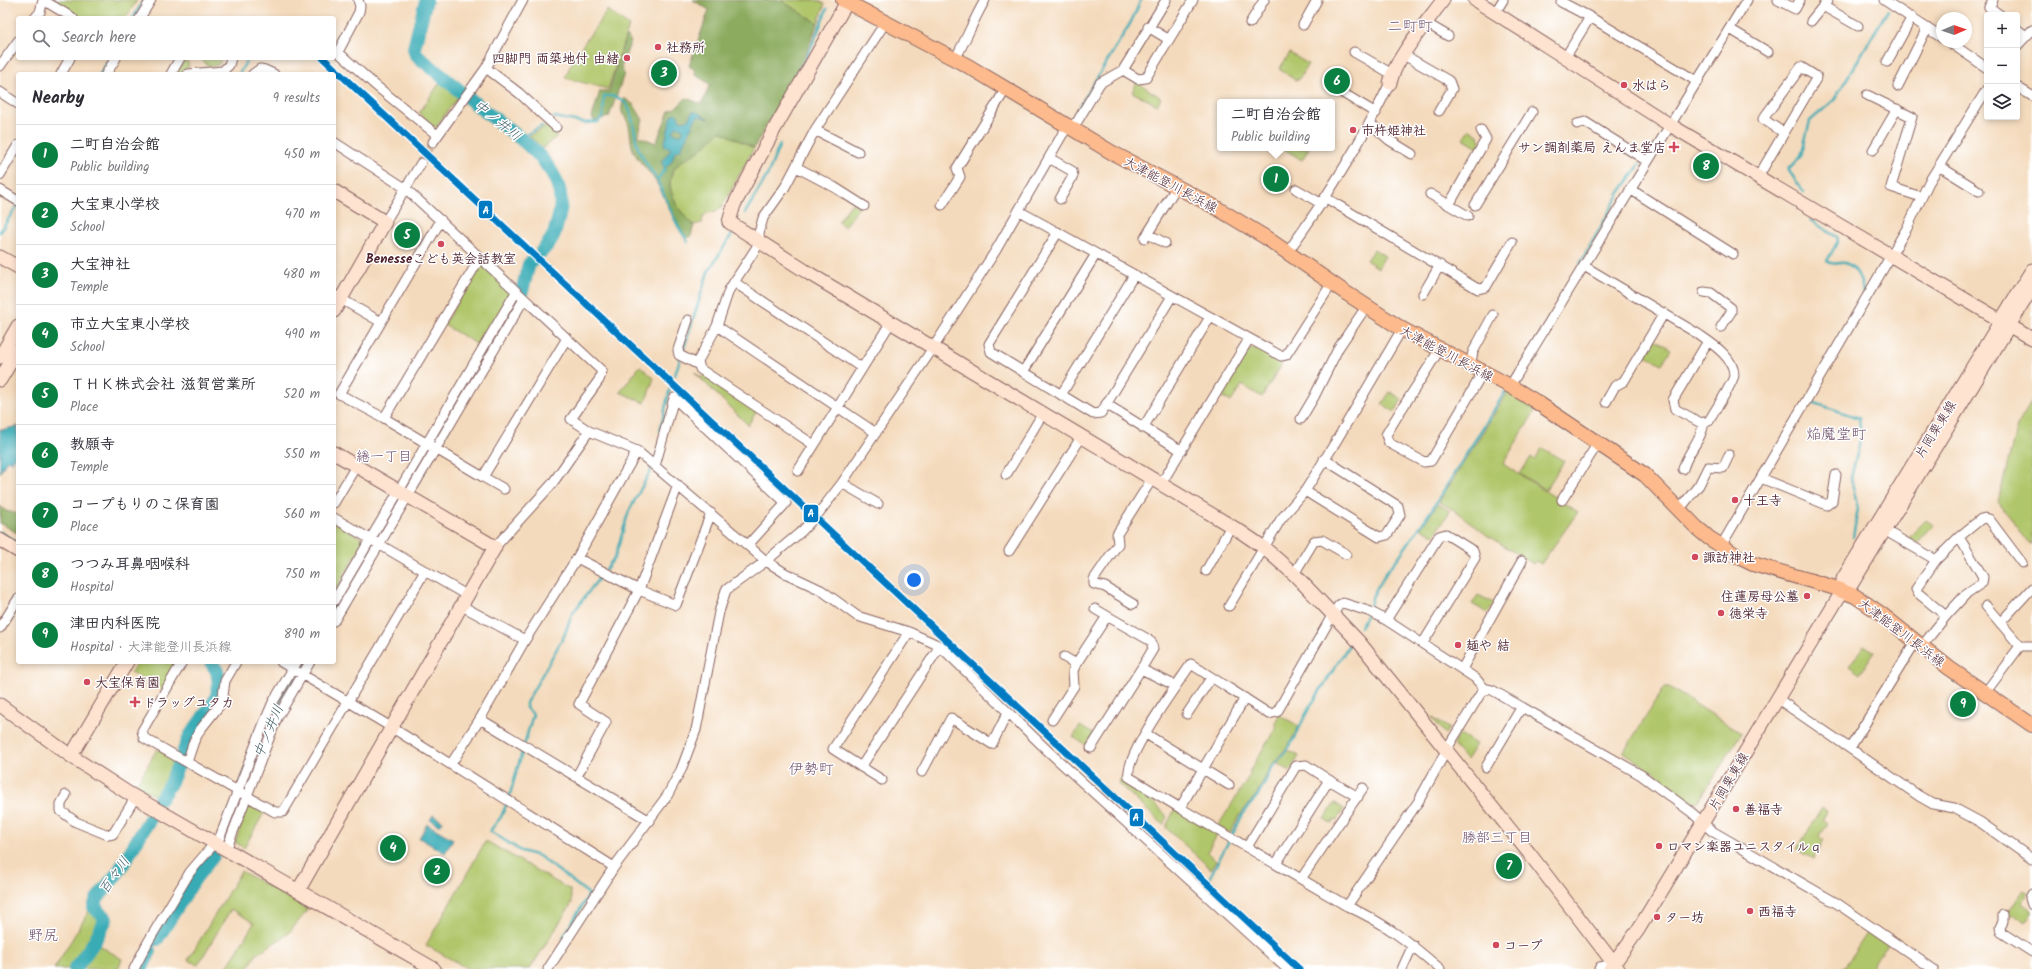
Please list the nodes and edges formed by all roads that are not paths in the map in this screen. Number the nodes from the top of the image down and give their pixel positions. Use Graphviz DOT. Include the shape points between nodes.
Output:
graph roads {
  1 [pos="43,0"];
  2 [pos="151,0"];
  3 [pos="358,0"];
  4 [pos="522,0"];
  5 [pos="985,0"];
  6 [pos="1166,0"];
  7 [pos="1194,0"];
  8 [pos="1317,0"];
  9 [pos="1443,0"];
  10 [pos="1475,0"];
  11 [pos="1503,0"];
  12 [pos="1562,0"];
  13 [pos="1747,0"];
  14 [pos="1778,0"];
  15 [pos="1800,0"];
  16 [pos="1884,0"];
  17 [pos="1993,0"];
  18 [pos="846,1"];
  19 [pos="1260,1"];
  20 [pos="1826,3"];
  21 [pos="1996,12"];
  22 [pos="1495,13"];
  23 [pos="37,16"];
  24 [pos="70,16"];
  25 [pos="141,16"];
  26 [pos="1912,17"];
  27 [pos="1590,18"];
  28 [pos="1811,21"];
  29 [pos="885,23"];
  30 [pos="1250,23"];
  31 [pos="1426,23"];
  32 [pos="1303,25"];
  33 [pos="1858,26"];
  34 [pos="1148,27"];
  35 [pos="1927,28"];
  36 [pos="1730,29"];
  37 [pos="2020,30"];
  38 [pos="2030,33"];
  39 [pos="1936,34"];
  40 [pos="1448,36"];
  41 [pos="1168,39"];
  42 [pos="2020,43"];
  43 [pos="16,44"];
  44 [pos="1958,48"];
  45 [pos="1354,52"];
  46 [pos="1768,52"];
  47 [pos="1404,55"];
  48 [pos="1562,57"];
  49 [pos="955,59"];
  50 [pos="69,60"];
  51 [pos="115,60"];
  52 [pos="179,60"];
  53 [pos="230,60"];
  54 [pos="1887,62"];
  55 [pos="0,66"];
  56 [pos="1984,66"];
  57 [pos="486,68"];
  58 [pos="1123,70"];
  59 [pos="62,72"];
  60 [pos="107,72"];
  61 [pos="171,72"];
  62 [pos="211,72"];
  63 [pos="256,72"];
  64 [pos="268,72"];
  65 [pos="1391,78"];
  66 [pos="1696,81"];
  67 [pos="1898,86"];
  68 [pos="1007,88"];
  69 [pos="2020,89"];
  70 [pos="0,92"];
  71 [pos="1341,92"];
  72 [pos="1984,94"];
  73 [pos="1866,95"];
  74 [pos="2032,96"];
  75 [pos="16,103"];
  76 [pos="1897,110"];
  77 [pos="1439,111"];
  78 [pos="1532,112"];
  79 [pos="1376,113"];
  80 [pos="1370,124"];
  81 [pos="1576,124"];
  82 [pos="1670,125"];
  83 [pos="556,127"];
  84 [pos="1068,127"];
  85 [pos="815,130"];
  86 [pos="1481,130"];
  87 [pos="1784,133"];
  88 [pos="336,143"];
  89 [pos="16,148"];
  90 [pos="1873,150"];
  91 [pos="858,152"];
  92 [pos="1412,154"];
  93 [pos="1049,158"];
  94 [pos="1647,161"];
  95 [pos="421,163"];
  96 [pos="1939,166"];
  97 [pos="796,167"];
  98 [pos="0,175"];
  99 [pos="1758,177"];
  100 [pos="1177,186"];
  101 [pos="405,188"];
  102 [pos="1296,189"];
  103 [pos="1630,189"];
  104 [pos="0,190"];
  105 [pos="336,192"];
  106 [pos="1979,192"];
  107 [pos="1430,194"];
  108 [pos="1922,197"];
  109 [pos="1060,199"];
  110 [pos="16,200"];
  111 [pos="1324,201"];
  112 [pos="942,205"];
  113 [pos="1448,205"];
  114 [pos="1475,205"];
  115 [pos="864,206"];
  116 [pos="1019,211"];
  117 [pos="1468,216"];
  118 [pos="441,220"];
  119 [pos="385,222"];
  120 [pos="1058,232"];
  121 [pos="760,242"];
  122 [pos="1512,242"];
  123 [pos="1165,243"];
  124 [pos="1287,253"];
  125 [pos="1096,254"];
  126 [pos="1733,254"];
  127 [pos="1890,255"];
  128 [pos="0,257"];
  129 [pos="480,258"];
  130 [pos="1440,265"];
  131 [pos="16,266"];
  132 [pos="1584,266"];
  133 [pos="2032,270"];
  134 [pos="1134,275"];
  135 [pos="734,282"];
  136 [pos="1332,284"];
  137 [pos="2032,288"];
  138 [pos="516,292"];
  139 [pos="1704,292"];
  140 [pos="1423,294"];
  141 [pos="1172,296"];
  142 [pos="337,297"];
  143 [pos="524,299"];
  144 [pos="1366,307"];
  145 [pos="1664,313"];
  146 [pos="1493,315"];
  147 [pos="1210,317"];
  148 [pos="688,320"];
  149 [pos="381,322"];
  150 [pos="890,322"];
  151 [pos="2006,323"];
  152 [pos="717,326"];
  153 [pos="1721,327"];
  154 [pos="16,329"];
  155 [pos="1402,329"];
  156 [pos="567,338"];
  157 [pos="1249,339"];
  158 [pos="2032,339"];
  159 [pos="1708,340"];
  160 [pos="934,348"];
  161 [pos="1439,350"];
  162 [pos="16,353"];
  163 [pos="0,357"];
  164 [pos="699,365"];
  165 [pos="1470,366"];
  166 [pos="862,368"];
  167 [pos="1023,372"];
  168 [pos="1483,372"];
  169 [pos="0,380"];
  170 [pos="1510,386"];
  171 [pos="1061,395"];
  172 [pos="1606,402"];
  173 [pos="1106,404"];
  174 [pos="837,406"];
  175 [pos="1043,413"];
  176 [pos="384,418"];
  177 [pos="1301,419"];
  178 [pos="1704,422"];
  179 [pos="1143,428"];
  180 [pos="589,431"];
  181 [pos="876,433"];
  182 [pos="1082,436"];
  183 [pos="1598,443"];
  184 [pos="427,444"];
  185 [pos="814,444"];
  186 [pos="436,450"];
  187 [pos="1182,450"];
  188 [pos="637,451"];
  189 [pos="336,454"];
  190 [pos="1729,454"];
  191 [pos="1324,459"];
  192 [pos="356,466"];
  193 [pos="655,466"];
  194 [pos="1683,470"];
  195 [pos="798,471"];
  196 [pos="1836,474"];
  197 [pos="1006,475"];
  198 [pos="483,477"];
  199 [pos="1761,478"];
  200 [pos="1157,482"];
  201 [pos="842,483"];
  202 [pos="678,485"];
  203 [pos="504,489"];
  204 [pos="1305,491"];
  205 [pos="403,494"];
  206 [pos="336,500"];
  207 [pos="1562,500"];
  208 [pos="878,504"];
  209 [pos="1679,510"];
  210 [pos="711,512"];
  211 [pos="336,519"];
  212 [pos="1231,526"];
  213 [pos="1884,530"];
  214 [pos="1958,537"];
  215 [pos="0,540"];
  216 [pos="375,542"];
  217 [pos="748,545"];
  218 [pos="1721,546"];
  219 [pos="495,547"];
  220 [pos="1263,547"];
  221 [pos="16,550"];
  222 [pos="1009,551"];
  223 [pos="1346,554"];
  224 [pos="577,558"];
  225 [pos="1522,560"];
  226 [pos="1936,560"];
  227 [pos="766,561"];
  228 [pos="2022,563"];
  229 [pos="424,571"];
  230 [pos="1206,571"];
  231 [pos="1294,574"];
  232 [pos="2032,588"];
  233 [pos="639,590"];
  234 [pos="1843,590"];
  235 [pos="336,596"];
  236 [pos="465,601"];
  237 [pos="16,602"];
  238 [pos="1133,604"];
  239 [pos="1229,606"];
  240 [pos="1986,606"];
  241 [pos="1095,610"];
  242 [pos="1333,614"];
  243 [pos="1107,616"];
  244 [pos="1946,616"];
  245 [pos="336,617"];
  246 [pos="1386,620"];
  247 [pos="2000,623"];
  248 [pos="0,628"];
  249 [pos="909,632"];
  250 [pos="525,640"];
  251 [pos="1423,643"];
  252 [pos="1919,644"];
  253 [pos="940,646"];
  254 [pos="2020,646"];
  255 [pos="2032,646"];
  256 [pos="1064,657"];
  257 [pos="126,664"];
  258 [pos="181,664"];
  259 [pos="235,664"];
  260 [pos="309,664"];
  261 [pos="1076,664"];
  262 [pos="295,666"];
  263 [pos="1141,669"];
  264 [pos="1462,669"];
  265 [pos="302,675"];
  266 [pos="1211,678"];
  267 [pos="1176,686"];
  268 [pos="1484,688"];
  269 [pos="1986,693"];
  270 [pos="1245,698"];
  271 [pos="1778,698"];
  272 [pos="348,702"];
  273 [pos="0,705"];
  274 [pos="1521,708"];
  275 [pos="1008,712"];
  276 [pos="1187,714"];
  277 [pos="480,719"];
  278 [pos="1052,720"];
  279 [pos="2032,724"];
  280 [pos="391,727"];
  281 [pos="1146,734"];
  282 [pos="1091,748"];
  283 [pos="1850,748"];
  284 [pos="1446,751"];
  285 [pos="71,756"];
  286 [pos="183,759"];
  287 [pos="451,764"];
  288 [pos="861,767"];
  289 [pos="1486,767"];
  290 [pos="1203,770"];
  291 [pos="922,772"];
  292 [pos="577,776"];
  293 [pos="882,780"];
  294 [pos="1329,780"];
  295 [pos="1229,786"];
  296 [pos="1363,788"];
  297 [pos="238,792"];
  298 [pos="66,795"];
  299 [pos="247,797"];
  300 [pos="1358,797"];
  301 [pos="135,798"];
  302 [pos="1180,808"];
  303 [pos="650,821"];
  304 [pos="1703,822"];
  305 [pos="214,844"];
  306 [pos="1246,847"];
  307 [pos="226,850"];
  308 [pos="2032,859"];
  309 [pos="1276,864"];
  310 [pos="614,867"];
  311 [pos="1301,879"];
  312 [pos="298,891"];
  313 [pos="2032,894"];
  314 [pos="2032,905"];
  315 [pos="1347,906"];
  316 [pos="2003,915"];
  317 [pos="1412,945"];
  318 [pos="2032,952"];
  319 [pos="1614,968"];
  320 [pos="134,969"];
  321 [pos="434,969"];
  322 [pos="548,969"];
  323 [pos="1287,969"];
  324 [pos="1402,969"];
  325 [pos="1440,969"];
  326 [pos="1599,969"];
  327 [pos="1933,969"];
  1 -- 23 [label="street"];
  1 -- 24 [label="street"];
  2 -- 25 [label="street"];
  3 -- 57 [label="street" via="359,12 338,52 435,138"];
  4 -- 57 [label="street"];
  5 -- 49 [label="street"];
  6 -- 34 [label="street"];
  7 -- 41 [label="street"];
  8 -- 32 [label="street"];
  9 -- 31 [label="street"];
  10 -- 22 [label="street"];
  11 -- 22 [label="street"];
  12 -- 27 [label="street" via="1561,2"];
  13 -- 36 [label="street"];
  14 -- 15 [label="street" via="1795,9"];
  16 -- 26 [label="street"];
  17 -- 21 [label="street" via="1990,7"];
  18 -- 29 [label="main road, 大津能登川長浜線"];
  18 -- 121 [label="street" via="734,205 729,222"];
  19 -- 30 [label="street"];
  20 -- 28 [label="street"];
  20 -- 33 [label="street"];
  22 -- 48 [label="street"];
  26 -- 35 [label="street"];
  26 -- 54 [label="street"];
  27 -- 48 [label="street" via="1568,53"];
  27 -- 66 [label="street"];
  29 -- 49 [label="main road, 大津能登川長浜線"];
  29 -- 85 [label="street"];
  31 -- 40 [label="street"];
  31 -- 47 [label="street"];
  34 -- 41 [label="street"];
  34 -- 58 [label="street"];
  35 -- 39 [label="street"];
  35 -- 67 [label="street"];
  36 -- 46 [label="street"];
  36 -- 66 [label="street"];
  37 -- 38 [label="street"];
  38 -- 42 [label="street"];
  41 -- 58 [label="street" via="1146,78 1138,79"];
  43 -- 55 [label="street"];
  44 -- 56 [label="street"];
  45 -- 65 [label="street"];
  47 -- 65 [label="street"];
  47 -- 77 [label="street" via="1449,81 1452,89"];
  48 -- 82 [label="street"];
  49 -- 68 [label="main road, 大津能登川長浜線"];
  50 -- 59 [label="street"];
  51 -- 60 [label="street"];
  52 -- 61 [label="street"];
  53 -- 62 [label="street" via="223,71"];
  57 -- 83 [label="street"];
  58 -- 84 [label="street" via="1100,83 1076,122"];
  63 -- 64 [label="street" via="260,69"];
  65 -- 79 [label="street"];
  66 -- 82 [label="street"];
  68 -- 84 [label="main road, 大津能登川長浜線"];
  68 -- 112 [label="street" via="957,168 960,177"];
  69 -- 74 [label="street"];
  70 -- 75 [label="street"];
  71 -- 79 [label="street"];
  72 -- 96 [label="street"];
  73 -- 76 [label="street"];
  76 -- 90 [label="street"];
  76 -- 108 [label="street" via="1912,117 1891,188"];
  78 -- 114 [label="street"];
  79 -- 80 [label="street"];
  80 -- 92 [label="street"];
  80 -- 111 [label="street"];
  81 -- 94 [label="street" via="1585,122"];
  82 -- 94 [label="street"];
  82 -- 99 [label="street"];
  84 -- 93 [label="street"];
  84 -- 100 [label="main road, 大津能登川長浜線"];
  85 -- 91 [label="street"];
  85 -- 97 [label="street"];
  86 -- 113 [label="street" via="1486,139"];
  87 -- 87 [label="street" via="1817,77 1801,67 1763,119"];
  87 -- 99 [label="street"];
  88 -- 101 [label="street"];
  89 -- 98 [label="street"];
  93 -- 109 [label="street" via="1072,171 1073,176"];
  93 -- 116 [label="street"];
  94 -- 103 [label="street"];
  95 -- 101 [label="street"];
  96 -- 106 [label="street"];
  96 -- 108 [label="street"];
  97 -- 115 [label="street"];
  97 -- 121 [label="street" via="764,218 759,234"];
  99 -- 127 [label="street"];
  100 -- 123 [label="street" via="1147,236"];
  100 -- 124 [label="main road, 大津能登川長浜線" via="1225,212"];
  101 -- 118 [label="street"];
  101 -- 119 [label="street"];
  102 -- 111 [label="street"];
  103 -- 126 [label="street"];
  103 -- 132 [label="street"];
  104 -- 110 [label="street"];
  105 -- 119 [label="street"];
  107 -- 113 [label="street"];
  108 -- 127 [label="street"];
  111 -- 124 [label="street"];
  111 -- 130 [label="street"];
  113 -- 117 [label="street"];
  116 -- 120 [label="street"];
  116 -- 160 [label="street"];
  118 -- 129 [label="street"];
  118 -- 149 [label="street"];
  119 -- 142 [label="street"];
  120 -- 125 [label="street"];
  120 -- 167 [label="street" via="989,344 991,352"];
  121 -- 135 [label="street"];
  121 -- 150 [label="street"];
  122 -- 130 [label="street" via="1486,287 1478,289"];
  124 -- 136 [label="main road, 大津能登川長浜線"];
  125 -- 134 [label="street"];
  125 -- 167 [label="street"];
  127 -- 151 [label="street"];
  127 -- 199 [label="street" via="1870,294"];
  128 -- 131 [label="street"];
  129 -- 138 [label="street"];
  129 -- 176 [label="street"];
  130 -- 140 [label="street"];
  132 -- 145 [label="street"];
  132 -- 170 [label="street"];
  133 -- 151 [label="street, 片岡栗東線"];
  134 -- 141 [label="street"];
  134 -- 171 [label="street"];
  135 -- 152 [label="street"];
  135 -- 166 [label="street"];
  136 -- 144 [label="main road, 大津能登川長浜線"];
  136 -- 157 [label="street" via="1286,355 1281,356"];
  137 -- 151 [label="street, 片岡栗東線"];
  138 -- 143 [label="street"];
  138 -- 184 [label="street"];
  139 -- 153 [label="street" via="1711,293 1731,308"];
  141 -- 147 [label="street"];
  141 -- 173 [label="street"];
  142 -- 149 [label="street"];
  143 -- 156 [label="street"];
  143 -- 186 [label="street"];
  144 -- 155 [label="main road, 大津能登川長浜線"];
  144 -- 177 [label="street" via="1339,347"];
  145 -- 159 [label="street"];
  145 -- 172 [label="street" via="1624,380 1615,386"];
  146 -- 165 [label="street" via="1473,352"];
  147 -- 157 [label="street"];
  147 -- 179 [label="street"];
  148 -- 164 [label="street" via="678,350 681,356"];
  149 -- 176 [label="street" via="339,394"];
  150 -- 160 [label="street"];
  150 -- 166 [label="street"];
  151 -- 158 [label="street"];
  151 -- 213 [label="street, 片岡栗東線"];
  151 -- 234 [label="street, 片岡栗東線" via="1843,579"];
  152 -- 164 [label="street" via="698,361"];
  152 -- 174 [label="street"];
  154 -- 163 [label="street"];
  155 -- 161 [label="main road, 大津能登川長浜線"];
  155 -- 191 [label="street"];
  156 -- 180 [label="street" via="602,371 599,380 571,419"];
  156 -- 198 [label="street"];
  157 -- 187 [label="street"];
  159 -- 178 [label="street" via="1733,367 1734,376 1709,421"];
  159 -- 178 [label="street" via="1673,400 1675,409 1701,423"];
  160 -- 175 [label="street"];
  160 -- 181 [label="street"];
  161 -- 165 [label="main road, 大津能登川長浜線"];
  161 -- 168 [label="street" via="1386,435 1389,443 1424,462 1431,461"];
  162 -- 169 [label="street"];
  164 -- 185 [label="street" via="700,369"];
  165 -- 168 [label="main road, 大津能登川長浜線"];
  166 -- 174 [label="street"];
  167 -- 171 [label="street"];
  168 -- 170 [label="main road, 大津能登川長浜線"];
  170 -- 183 [label="main road, 大津能登川長浜線"];
  171 -- 173 [label="street" via="1093,414 1101,413"];
  173 -- 179 [label="street"];
  174 -- 181 [label="street"];
  174 -- 185 [label="street"];
  175 -- 182 [label="street"];
  175 -- 197 [label="street"];
  176 -- 184 [label="street"];
  178 -- 194 [label="street" via="1703,431"];
  179 -- 187 [label="street"];
  180 -- 188 [label="street"];
  180 -- 219 [label="street" via="552,484"];
  181 -- 201 [label="street"];
  182 -- 200 [label="street"];
  182 -- 222 [label="street"];
  183 -- 207 [label="street"];
  183 -- 209 [label="main road, 大津能登川長浜線" via="1645,475"];
  184 -- 186 [label="street"];
  184 -- 205 [label="street"];
  185 -- 195 [label="street"];
  186 -- 198 [label="street"];
  186 -- 205 [label="street"];
  187 -- 200 [label="street"];
  188 -- 193 [label="street"];
  188 -- 224 [label="street"];
  189 -- 192 [label="street"];
  190 -- 209 [label="street" via="1723,468 1708,467 1699,485"];
  191 -- 204 [label="street"];
  191 -- 204 [label="street" via="1398,506 1400,515 1387,535 1379,537"];
  192 -- 205 [label="street"];
  192 -- 206 [label="street"];
  193 -- 202 [label="street"];
  193 -- 217 [label="street" via="674,398 786,503"];
  196 -- 199 [label="street" via="1832,501 1827,505"];
  198 -- 203 [label="street"];
  199 -- 218 [label="street"];
  200 -- 212 [label="street"];
  200 -- 238 [label="street" via="1117,534 1118,544 1094,579 1094,584"];
  201 -- 208 [label="street"];
  201 -- 227 [label="street" via="815,518"];
  202 -- 210 [label="street"];
  202 -- 233 [label="street"];
  204 -- 220 [label="street" via="1281,519"];
  205 -- 216 [label="street"];
  205 -- 219 [label="street"];
  209 -- 218 [label="main road, 大津能登川長浜線"];
  210 -- 217 [label="street"];
  210 -- 233 [label="street" via="676,605"];
  211 -- 216 [label="street"];
  212 -- 220 [label="street"];
  212 -- 230 [label="street"];
  213 -- 226 [label="street"];
  213 -- 234 [label="street, 片岡栗東線" via="1851,584"];
  214 -- 226 [label="street"];
  214 -- 228 [label="street" via="1981,519 1989,519"];
  214 -- 244 [label="street" via="1983,577 1982,583 1967,593"];
  215 -- 221 [label="street"];
  216 -- 229 [label="street"];
  216 -- 235 [label="street"];
  216 -- 245 [label="street"];
  217 -- 227 [label="street"];
  218 -- 234 [label="main road, 大津能登川長浜線" via="1753,564"];
  219 -- 236 [label="street"];
  220 -- 231 [label="street"];
  220 -- 239 [label="street"];
  223 -- 231 [label="street" via="1322,540 1314,541"];
  224 -- 233 [label="street"];
  224 -- 250 [label="street"];
  225 -- 264 [label="street"];
  226 -- 244 [label="street" via="1916,589"];
  227 -- 249 [label="street" via="821,590 857,616"];
  227 -- 303 [label="street" via="726,590 719,612 696,730 681,770"];
  229 -- 236 [label="street"];
  229 -- 272 [label="street"];
  231 -- 242 [label="street"];
  232 -- 247 [label="street"];
  233 -- 292 [label="street" via="579,704 606,722"];
  234 -- 252 [label="main road, 大津能登川長浜線" via="1869,605"];
  234 -- 271 [label="street, 片岡栗東線"];
  236 -- 250 [label="street"];
  236 -- 280 [label="street"];
  237 -- 248 [label="street"];
  240 -- 247 [label="street"];
  241 -- 243 [label="street"];
  242 -- 246 [label="street" via="1343,603 1369,611"];
  242 -- 270 [label="street" via="1277,712 1269,714"];
  242 -- 284 [label="street" via="1359,642"];
  243 -- 261 [label="street"];
  243 -- 263 [label="street" via="1151,642 1153,649"];
  244 -- 252 [label="street"];
  246 -- 251 [label="street"];
  246 -- 251 [label="street" via="1439,536 1446,534 1473,551 1475,558"];
  247 -- 254 [label="street"];
  249 -- 253 [label="street"];
  249 -- 288 [label="street" via="833,749"];
  250 -- 277 [label="street"];
  251 -- 264 [label="street"];
  252 -- 269 [label="main road, 大津能登川長浜線"];
  252 -- 283 [label="street"];
  253 -- 275 [label="street"];
  253 -- 288 [label="street"];
  254 -- 255 [label="street"];
  254 -- 269 [label="street"];
  256 -- 261 [label="street"];
  257 -- 285 [label="street"];
  258 -- 286 [label="street" via="142,731 144,738"];
  259 -- 286 [label="street" via="225,681 219,706 200,730"];
  260 -- 265 [label="street"];
  261 -- 278 [label="street" via="1073,671 1074,686"];
  262 -- 265 [label="street"];
  262 -- 297 [label="street" via="264,722"];
  263 -- 267 [label="street"];
  263 -- 282 [label="street"];
  264 -- 268 [label="street" via="1476,678"];
  265 -- 272 [label="street"];
  265 -- 299 [label="street" via="277,718"];
  266 -- 267 [label="street" via="1191,664"];
  266 -- 270 [label="street"];
  266 -- 276 [label="street"];
  267 -- 281 [label="street"];
  268 -- 274 [label="street" via="1492,690"];
  268 -- 284 [label="street"];
  269 -- 279 [label="main road, 大津能登川長浜線"];
  270 -- 290 [label="street"];
  271 -- 283 [label="street"];
  271 -- 304 [label="street, 片岡栗東線"];
  272 -- 280 [label="street"];
  272 -- 299 [label="street" via="283,812 275,812"];
  273 -- 285 [label="street"];
  274 -- 289 [label="street"];
  274 -- 304 [label="street" via="1641,775"];
  275 -- 291 [label="street" via="992,744 951,718"];
  275 -- 323 [label="street"];
  277 -- 287 [label="street"];
  277 -- 292 [label="street"];
  280 -- 287 [label="street"];
  280 -- 312 [label="street"];
  281 -- 290 [label="street"];
  281 -- 302 [label="street" via="1127,770 1129,777"];
  283 -- 308 [label="street" via="1919,796 1933,804 1960,811 1980,822"];
  284 -- 315 [label="street" via="1418,802"];
  284 -- 319 [label="street" via="1529,853"];
  285 -- 301 [label="street"];
  286 -- 297 [label="street"];
  287 -- 310 [label="street"];
  288 -- 293 [label="street"];
  290 -- 295 [label="street"];
  290 -- 302 [label="street"];
  292 -- 303 [label="street"];
  294 -- 300 [label="street"];
  294 -- 306 [label="street" via="1306,765 1296,766"];
  294 -- 309 [label="street"];
  296 -- 300 [label="street"];
  297 -- 299 [label="street"];
  297 -- 305 [label="street" via="220,837"];
  298 -- 301 [label="street" via="60,804 61,811 74,825 108,835 113,834"];
  299 -- 307 [label="street"];
  300 -- 311 [label="street"];
  301 -- 305 [label="street"];
  302 -- 306 [label="street"];
  303 -- 310 [label="street"];
  304 -- 319 [label="street, 片岡栗東線"];
  304 -- 327 [label="street" via="1712,830 1838,904"];
  305 -- 307 [label="street"];
  305 -- 320 [label="street" via="190,872"];
  306 -- 309 [label="street"];
  307 -- 312 [label="street"];
  309 -- 311 [label="street"];
  310 -- 322 [label="street"];
  311 -- 315 [label="street"];
  312 -- 321 [label="street"];
  313 -- 314 [label="street"];
  315 -- 317 [label="street" via="1371,917"];
  316 -- 318 [label="street" via="2001,932"];
  317 -- 324 [label="street"];
  317 -- 325 [label="street"];
  319 -- 326 [label="street"];
}
